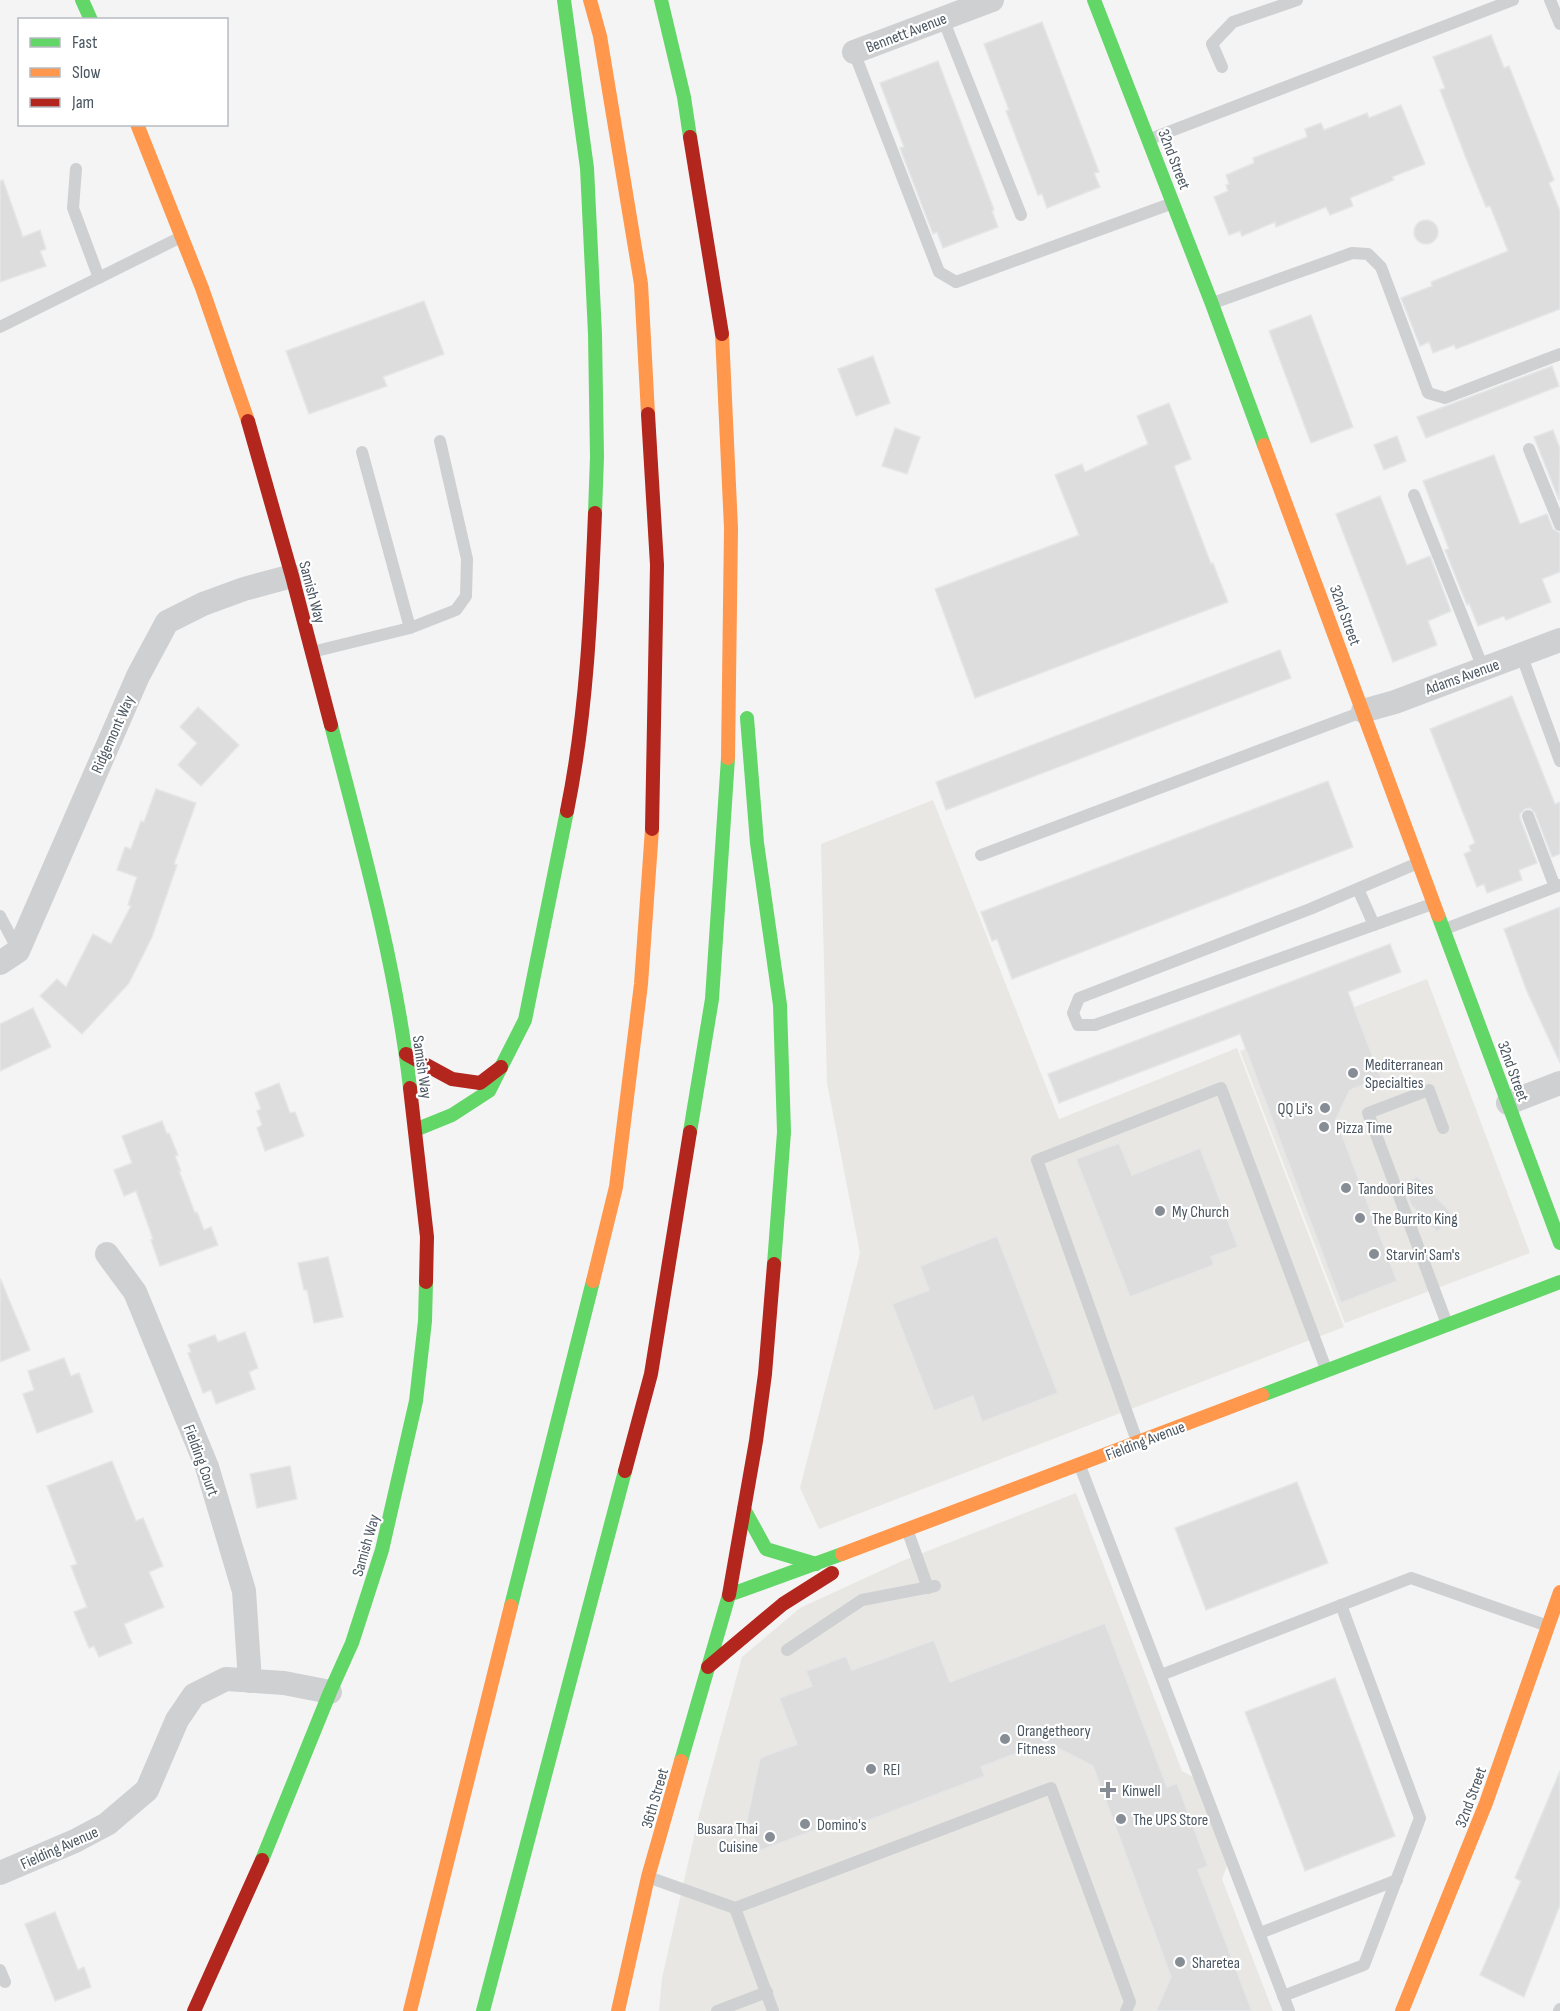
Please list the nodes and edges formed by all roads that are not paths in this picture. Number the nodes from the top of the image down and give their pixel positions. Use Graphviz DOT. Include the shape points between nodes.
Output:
graph roads {
  1 [pos="82,0"];
  2 [pos="564,0"];
  3 [pos="590,0"];
  4 [pos="661,0"];
  5 [pos="992,0"];
  6 [pos="1094,0"];
  7 [pos="1297,0"];
  8 [pos="1513,0"];
  9 [pos="1550,0"];
  10 [pos="90,18"];
  11 [pos="943,19"];
  12 [pos="1560,24"];
  13 [pos="854,52"];
  14 [pos="1222,67"];
  15 [pos="138,126"];
  16 [pos="1150,140"];
  17 [pos="76,169"];
  18 [pos="1174,203"];
  19 [pos="1021,215"];
  20 [pos="182,237"];
  21 [pos="99,278"];
  22 [pos="1212,304"];
  23 [pos="0,327"];
  24 [pos="1560,354"];
  25 [pos="440,441"];
  26 [pos="1529,449"];
  27 [pos="362,453"];
  28 [pos="1414,495"];
  29 [pos="1560,525"];
  30 [pos="731,528"];
  31 [pos="292,576"];
  32 [pos="410,628"];
  33 [pos="1560,640"];
  34 [pos="311,652"];
  35 [pos="1521,654"];
  36 [pos="742,668"];
  37 [pos="1483,669"];
  38 [pos="746,703"];
  39 [pos="1363,711"];
  40 [pos="1560,761"];
  41 [pos="1528,816"];
  42 [pos="981,855"];
  43 [pos="1419,863"];
  44 [pos="1557,886"];
  45 [pos="1358,889"];
  46 [pos="1434,903"];
  47 [pos="0,916"];
  48 [pos="1374,925"];
  49 [pos="1443,929"];
  50 [pos="9,957"];
  51 [pos="406,1054"];
  52 [pos="501,1067"];
  53 [pos="1560,1083"];
  54 [pos="1508,1103"];
  55 [pos="1443,1128"];
  56 [pos="415,1130"];
  57 [pos="1560,1243"];
  58 [pos="107,1254"];
  59 [pos="1560,1282"];
  60 [pos="1448,1325"];
  61 [pos="1327,1370"];
  62 [pos="1138,1443"];
  63 [pos="1080,1464"];
  64 [pos="744,1509"];
  65 [pos="901,1533"];
  66 [pos="816,1564"];
  67 [pos="1560,1592"];
  68 [pos="729,1595"];
  69 [pos="1341,1605"];
  70 [pos="1554,1628"];
  71 [pos="787,1650"];
  72 [pos="708,1667"];
  73 [pos="1161,1674"];
  74 [pos="250,1681"];
  75 [pos="330,1692"];
  76 [pos="0,1873"];
  77 [pos="648,1877"];
  78 [pos="1396,1880"];
  79 [pos="735,1908"];
  80 [pos="1260,1933"];
  81 [pos="0,1970"];
  82 [pos="5,1982"];
  83 [pos="766,1992"];
  84 [pos="1283,1996"];
  85 [pos="194,2011"];
  86 [pos="410,2011"];
  87 [pos="483,2011"];
  88 [pos="618,2011"];
  89 [pos="717,2011"];
  90 [pos="773,2011"];
  91 [pos="1126,2011"];
  92 [pos="1288,2011"];
  93 [pos="1402,2011"];
  1 -- 10 [label="main road"];
  2 -- 52 [label="main road" via="587,168 597,457 592,591 582,711 569,802 525,1020"];
  3 -- 86 [label="main road" via="600,36 641,284 657,565 653,814 641,984 616,1187"];
  4 -- 30 [label="main road" via="684,98 724,346"];
  5 -- 11 [label="street, Bennett Avenue"];
  6 -- 16 [label="main road, 32nd Street"];
  7 -- 14 [label="lane" via="1231,23 1212,44"];
  8 -- 16 [label="lane"];
  9 -- 12 [label="lane"];
  11 -- 13 [label="street, Bennett Avenue"];
  11 -- 19 [label="lane"];
  13 -- 18 [label="lane" via="939,272 956,282"];
  15 -- 20 [label="main road, Samish Way"];
  16 -- 18 [label="main road, 32nd Street"];
  17 -- 21 [label="lane" via="73,208"];
  18 -- 22 [label="main road, 32nd Street"];
  20 -- 21 [label="lane"];
  20 -- 31 [label="main road, Samish Way" via="254,438"];
  21 -- 23 [label="lane"];
  22 -- 24 [label="lane" via="1352,253 1368,254 1381,267 1428,393 1444,398"];
  22 -- 39 [label="main road, 32nd Street"];
  25 -- 32 [label="lane" via="467,559 466,596 456,610"];
  26 -- 29 [label="lane"];
  27 -- 32 [label="lane"];
  28 -- 37 [label="lane"];
  30 -- 36 [label="main road"];
  30 -- 87 [label="main road" via="728,759 712,999 651,1374"];
  31 -- 34 [label="main road, Samish Way"];
  31 -- 50 [label="street, Ridgemont Way" via="203,604 167,622 138,676"];
  32 -- 34 [label="lane"];
  33 -- 35 [label="street, Adams Avenue"];
  34 -- 51 [label="main road, Samish Way" via="372,888"];
  35 -- 37 [label="street, Adams Avenue"];
  35 -- 40 [label="lane"];
  37 -- 39 [label="street, Adams Avenue"];
  38 -- 64 [label="main road, 36th Street" via="757,843 780,1005 784,1132 765,1374"];
  39 -- 42 [label="lane"];
  39 -- 43 [label="main road, 32nd Street"];
  41 -- 44 [label="lane"];
  43 -- 45 [label="lane"];
  43 -- 46 [label="main road, 32nd Street"];
  44 -- 49 [label="lane"];
  45 -- 48 [label="lane"];
  45 -- 48 [label="lane" via="1079,998 1073,1013 1078,1025 1095,1025"];
  46 -- 48 [label="lane"];
  46 -- 49 [label="main road, 32nd Street"];
  47 -- 50 [label="lane"];
  49 -- 54 [label="main road, 32nd Street"];
  51 -- 52 [label="main road" via="453,1079 480,1083"];
  51 -- 56 [label="main road, Samish Way"];
  52 -- 56 [label="main road" via="489,1091 452,1115"];
  53 -- 54 [label="street"];
  54 -- 57 [label="main road, 32nd Street"];
  55 -- 60 [label="lane" via="1429,1090 1368,1113"];
  56 -- 75 [label="main road, Samish Way" via="427,1237 425,1321 416,1401 382,1550 352,1643"];
  58 -- 74 [label="street, Fielding Court" via="135,1292 207,1467 244,1591"];
  59 -- 60 [label="main road, Fielding Avenue"];
  60 -- 61 [label="main road, Fielding Avenue"];
  61 -- 62 [label="main road, Fielding Avenue"];
  61 -- 62 [label="lane" via="1221,1088 1037,1161"];
  62 -- 63 [label="main road, Fielding Avenue"];
  63 -- 65 [label="main road, Fielding Avenue"];
  63 -- 73 [label="lane"];
  64 -- 66 [label="main road" via="766,1549"];
  64 -- 68 [label="main road, 36th Street"];
  65 -- 66 [label="main road, Fielding Avenue"];
  65 -- 71 [label="lane" via="932,1587 862,1600"];
  65 -- 72 [label="main road" via="783,1604"];
  66 -- 68 [label="main road, Fielding Avenue"];
  67 -- 70 [label="main road, 32nd Street"];
  68 -- 72 [label="main road, 36th Street"];
  69 -- 70 [label="lane" via="1411,1578"];
  69 -- 73 [label="lane"];
  69 -- 78 [label="lane" via="1420,1818"];
  70 -- 93 [label="main road, 32nd Street" via="1468,1853"];
  72 -- 77 [label="main road, 36th Street"];
  73 -- 80 [label="lane"];
  74 -- 75 [label="street, Fielding Avenue"];
  74 -- 76 [label="street, Fielding Avenue" via="226,1679 194,1695 177,1720 147,1790 107,1824"];
  75 -- 85 [label="main road, Samish Way" via="275,1832"];
  77 -- 79 [label="lane"];
  77 -- 88 [label="main road, 36th Street"];
  78 -- 80 [label="lane"];
  78 -- 84 [label="lane" via="1364,1965"];
  79 -- 83 [label="lane"];
  79 -- 91 [label="lane" via="1051,1788 1130,2002"];
  80 -- 84 [label="lane"];
  81 -- 82 [label="lane"];
  83 -- 89 [label="lane"];
  83 -- 90 [label="lane"];
  84 -- 92 [label="lane"];
}
